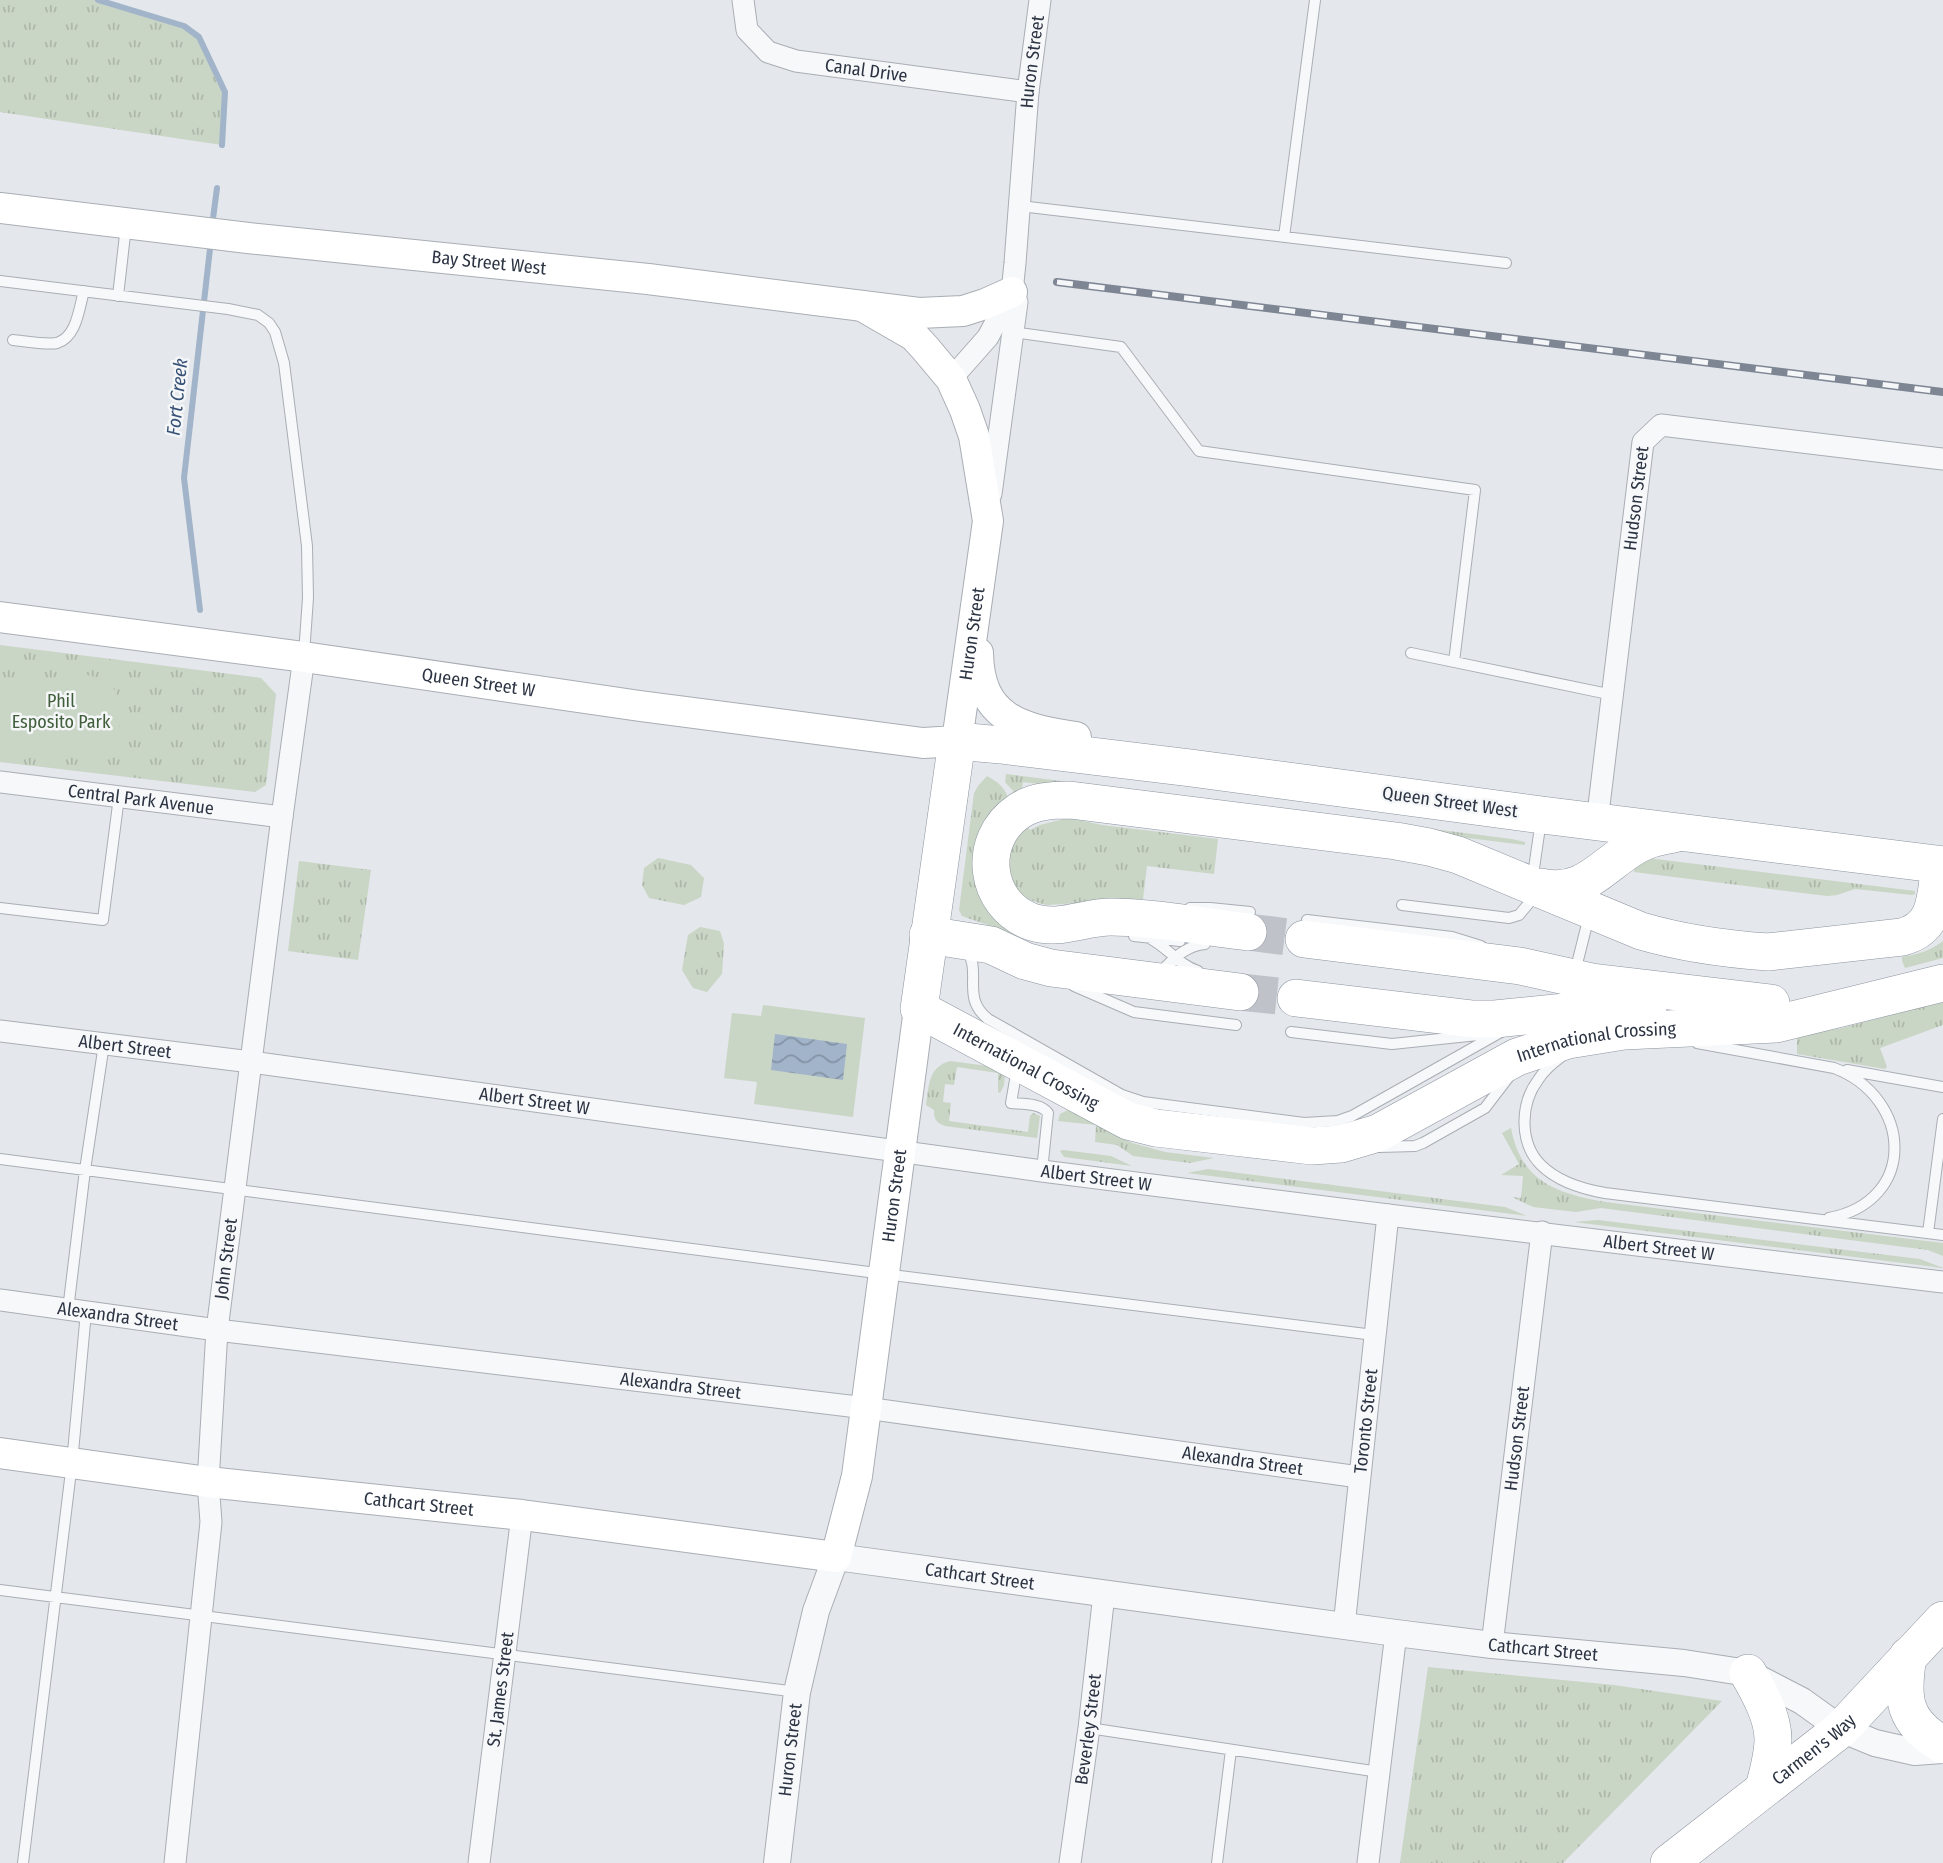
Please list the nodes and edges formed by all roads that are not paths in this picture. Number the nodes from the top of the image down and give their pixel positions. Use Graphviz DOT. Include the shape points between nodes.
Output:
graph roads {
  1 [pos="743,0"];
  2 [pos="1040,0"];
  3 [pos="1315,0"];
  4 [pos="1028,92"];
  5 [pos="1020,206"];
  6 [pos="0,208"];
  7 [pos="126,223"];
  8 [pos="1284,237"];
  9 [pos="1506,263"];
  10 [pos="0,281"];
  11 [pos="84,291"];
  12 [pos="1012,292"];
  13 [pos="118,296"];
  14 [pos="862,306"];
  15 [pos="1012,332"];
  16 [pos="13,340"];
  17 [pos="951,379"];
  18 [pos="1943,459"];
  19 [pos="988,521"];
  20 [pos="977,605"];
  21 [pos="0,617"];
  22 [pos="1411,653"];
  23 [pos="304,657"];
  24 [pos="1454,662"];
  25 [pos="1614,695"];
  26 [pos="957,741"];
  27 [pos="1191,768"];
  28 [pos="0,782"];
  29 [pos="120,797"];
  30 [pos="1542,815"];
  31 [pos="282,817"];
  32 [pos="1597,822"];
  33 [pos="1689,833"];
  34 [pos="1941,865"];
  35 [pos="1532,886"];
  36 [pos="1402,905"];
  37 [pos="0,908"];
  38 [pos="1183,908"];
  39 [pos="1171,909"];
  40 [pos="1591,910"];
  41 [pos="1108,927"];
  42 [pos="1305,929"];
  43 [pos="1239,930"];
  44 [pos="942,937"];
  45 [pos="1145,937"];
  46 [pos="1205,944"];
  47 [pos="1025,961"];
  48 [pos="1148,978"];
  49 [pos="1943,983"];
  50 [pos="1070,984"];
  51 [pos="1225,991"];
  52 [pos="1908,992"];
  53 [pos="919,1009"];
  54 [pos="1538,1009"];
  55 [pos="1293,1015"];
  56 [pos="1420,1026"];
  57 [pos="0,1031"];
  58 [pos="1636,1031"];
  59 [pos="104,1044"];
  60 [pos="1008,1047"];
  61 [pos="251,1062"];
  62 [pos="1834,1068"];
  63 [pos="1943,1087"];
  64 [pos="1486,1091"];
  65 [pos="1943,1119"];
  66 [pos="1410,1134"];
  67 [pos="1359,1145"];
  68 [pos="900,1151"];
  69 [pos="0,1159"];
  70 [pos="85,1170"];
  71 [pos="1042,1171"];
  72 [pos="235,1190"];
  73 [pos="1388,1215"];
  74 [pos="1814,1219"];
  75 [pos="1542,1232"];
  76 [pos="1928,1233"];
  77 [pos="1943,1235"];
  78 [pos="884,1274"];
  79 [pos="1943,1282"];
  80 [pos="0,1300"];
  81 [pos="77,1311"];
  82 [pos="217,1330"];
  83 [pos="1374,1335"];
  84 [pos="866,1408"];
  85 [pos="0,1453"];
  86 [pos="72,1463"];
  87 [pos="1359,1477"];
  88 [pos="208,1482"];
  89 [pos="522,1515"];
  90 [pos="836,1557"];
  91 [pos="0,1590"];
  92 [pos="1104,1594"];
  93 [pos="55,1597"];
  94 [pos="201,1617"];
  95 [pos="1943,1620"];
  96 [pos="1343,1626"];
  97 [pos="1396,1633"];
  98 [pos="1492,1645"];
  99 [pos="506,1655"];
  100 [pos="1908,1656"];
  101 [pos="1748,1673"];
  102 [pos="797,1692"];
  103 [pos="1089,1728"];
  104 [pos="1841,1728"];
  105 [pos="1943,1748"];
  106 [pos="1231,1750"];
  107 [pos="1379,1772"];
  108 [pos="1764,1788"];
  109 [pos="23,1863"];
  110 [pos="175,1863"];
  111 [pos="479,1863"];
  112 [pos="777,1863"];
  113 [pos="1070,1863"];
  114 [pos="1217,1863"];
  115 [pos="1368,1863"];
  116 [pos="1669,1863"];
  1 -- 4 [label="street, Canal Drive" via="747,30 768,52 786,58"];
  2 -- 4 [label="street, Huron Street"];
  3 -- 8 [label="lane"];
  4 -- 5 [label="street, Huron Street"];
  5 -- 8 [label="lane"];
  5 -- 12 [label="street, Huron Street"];
  6 -- 7 [label="main road, Bay Street West"];
  7 -- 13 [label="lane"];
  7 -- 14 [label="main road, Bay Street West"];
  8 -- 9 [label="lane"];
  10 -- 11 [label="lane"];
  11 -- 13 [label="lane"];
  11 -- 16 [label="lane" via="73,329 65,338 56,343"];
  12 -- 14 [label="main road" via="963,311 919,313"];
  12 -- 15 [label="street, Huron Street" via="1017,302"];
  12 -- 17 [label="street, Huron Street" via="988,337"];
  13 -- 23 [label="lane" via="258,315 275,332 284,363 308,558"];
  14 -- 17 [label="main road, Bay Street West" via="914,336"];
  15 -- 19 [label="street, Huron Street"];
  15 -- 24 [label="lane" via="1121,346 1199,451 1475,490"];
  17 -- 19 [label="main road, Huron Street" via="974,436"];
  18 -- 25 [label="street, Hudson Street" via="1661,425 1643,442"];
  19 -- 20 [label="main road, Huron Street"];
  20 -- 26 [label="main road, Huron Street"];
  20 -- 27 [label="main road" via="981,682 985,694 1009,719 1042,732 1118,744"];
  21 -- 23 [label="main road, Queen Street W"];
  22 -- 24 [label="lane"];
  23 -- 26 [label="main road, Queen Street W" via="923,743"];
  23 -- 31 [label="street, John Street"];
  24 -- 25 [label="lane"];
  25 -- 32 [label="street, Hudson Street"];
  26 -- 27 [label="highway, Queen Street West"];
  26 -- 44 [label="highway, Huron Street"];
  27 -- 30 [label="highway, Queen Street West"];
  28 -- 29 [label="street, Central Park Avenue"];
  29 -- 31 [label="street, Central Park Avenue"];
  29 -- 37 [label="lane" via="103,920"];
  30 -- 32 [label="highway, Queen Street West"];
  30 -- 35 [label="lane"];
  31 -- 61 [label="street, John Street"];
  32 -- 33 [label="highway, Queen Street West"];
  33 -- 34 [label="highway, Queen Street West"];
  33 -- 35 [label="highway" via="1637,845 1575,887"];
  34 -- 40 [label="highway" via="1930,917 1916,934 1902,937 1784,951 1747,950 1660,936"];
  35 -- 36 [label="lane" via="1525,909 1509,918"];
  35 -- 40 [label="highway"];
  35 -- 41 [label="highway" via="1458,855 1396,841 1069,800 1031,805 1009,819 994,840 991,869 1007,907 1046,925"];
  38 -- 43 [label="lane" via="1210,908"];
  39 -- 41 [label="lane"];
  40 -- 54 [label="lane"];
  41 -- 43 [label="highway"];
  41 -- 45 [label="lane"];
  42 -- 54 [label="highway"];
  43 -- 46 [label="lane"];
  44 -- 47 [label="highway" via="991,945"];
  44 -- 53 [label="highway, Huron Street"];
  44 -- 60 [label="lane" via="961,943 971,955 973,995 979,1012"];
  45 -- 46 [label="lane"];
  45 -- 48 [label="lane" via="1159,943"];
  46 -- 48 [label="lane" via="1190,946"];
  47 -- 48 [label="highway"];
  47 -- 50 [label="lane"];
  48 -- 50 [label="lane" via="1098,992"];
  48 -- 51 [label="highway"];
  49 -- 52 [label="highway"];
  50 -- 51 [label="lane" via="1134,1012"];
  52 -- 54 [label="highway, International Crossing" via="1771,1003"];
  52 -- 58 [label="highway, International Crossing" via="1776,1024"];
  53 -- 60 [label="highway, International Crossing"];
  53 -- 68 [label="main road, Huron Street"];
  54 -- 55 [label="highway, International Crossing" via="1454,1018"];
  54 -- 56 [label="lane, International Crossing"];
  54 -- 58 [label="highway, International Crossing" via="1568,1040"];
  54 -- 60 [label="lane" via="1352,1116 1323,1124 1133,1100"];
  54 -- 64 [label="lane" via="1497,1085"];
  54 -- 67 [label="highway, International Crossing" via="1517,1057 1397,1124 1358,1140"];
  57 -- 59 [label="street, Albert Street"];
  58 -- 62 [label="lane"];
  58 -- 74 [label="lane" via="1573,1048 1547,1068 1532,1088 1525,1133 1542,1165 1588,1190"];
  59 -- 61 [label="street, Albert Street"];
  59 -- 70 [label="lane"];
  60 -- 67 [label="highway, International Crossing" via="1114,1115 1142,1125 1297,1145"];
  60 -- 71 [label="lane" via="1015,1080 1011,1103 1040,1107 1048,1113"];
  61 -- 68 [label="street, Albert Street W"];
  61 -- 72 [label="street, John Street"];
  62 -- 63 [label="lane"];
  62 -- 74 [label="lane" via="1860,1081 1885,1109 1894,1133 1894,1157 1888,1178 1867,1202 1847,1213"];
  65 -- 76 [label="lane"];
  66 -- 67 [label="lane" via="1399,1140"];
  68 -- 71 [label="street, Albert Street W"];
  68 -- 78 [label="main road, Huron Street"];
  69 -- 70 [label="lane"];
  70 -- 72 [label="lane"];
  70 -- 81 [label="lane"];
  71 -- 73 [label="street, Albert Street W"];
  72 -- 78 [label="lane"];
  72 -- 82 [label="street, John Street"];
  73 -- 75 [label="street, Albert Street W"];
  73 -- 83 [label="street, Toronto Street"];
  74 -- 76 [label="lane"];
  75 -- 79 [label="street, Albert Street W"];
  75 -- 98 [label="street, Hudson Street"];
  76 -- 77 [label="lane"];
  78 -- 83 [label="lane"];
  78 -- 84 [label="main road, Huron Street"];
  80 -- 81 [label="street, Alexandra Street"];
  81 -- 82 [label="street, Alexandra Street"];
  81 -- 86 [label="lane"];
  82 -- 84 [label="street, Alexandra Street"];
  82 -- 88 [label="street, John Street"];
  83 -- 87 [label="street, Toronto Street"];
  84 -- 87 [label="street, Alexandra Street"];
  84 -- 90 [label="main road, Huron Street" via="857,1476"];
  85 -- 86 [label="main road, Cathcart Street"];
  86 -- 88 [label="main road, Cathcart Street"];
  86 -- 93 [label="lane"];
  87 -- 96 [label="street, Toronto Street"];
  88 -- 89 [label="main road, Cathcart Street"];
  88 -- 94 [label="street, John Street" via="211,1522"];
  89 -- 90 [label="main road, Cathcart Street"];
  89 -- 99 [label="street, St. James Street"];
  90 -- 92 [label="street, Cathcart Street"];
  90 -- 102 [label="street, Huron Street" via="816,1611"];
  91 -- 93 [label="lane"];
  92 -- 96 [label="street, Cathcart Street"];
  92 -- 103 [label="street, Beverley Street"];
  93 -- 94 [label="lane"];
  93 -- 109 [label="lane"];
  94 -- 99 [label="lane"];
  94 -- 110 [label="street, John Street"];
  95 -- 100 [label="highway, Carmen's Way"];
  96 -- 97 [label="street, Cathcart Street"];
  97 -- 98 [label="street, Cathcart Street"];
  97 -- 107 [label="street"];
  98 -- 101 [label="street, Cathcart Street"];
  99 -- 102 [label="lane"];
  99 -- 111 [label="street, St. James Street"];
  100 -- 104 [label="highway, Carmen's Way"];
  100 -- 105 [label="highway" via="1903,1686 1912,1720"];
  101 -- 104 [label="street, Cathcart Street"];
  101 -- 108 [label="highway" via="1764,1702 1773,1737"];
  102 -- 112 [label="street, Huron Street"];
  103 -- 106 [label="lane"];
  103 -- 113 [label="street, Beverley Street"];
  104 -- 105 [label="street, Cathcart Street" via="1875,1743 1915,1752"];
  104 -- 108 [label="highway, Carmen's Way"];
  106 -- 107 [label="lane"];
  106 -- 114 [label="lane"];
  107 -- 115 [label="street"];
  108 -- 116 [label="highway, Carmen's Way"];
}
